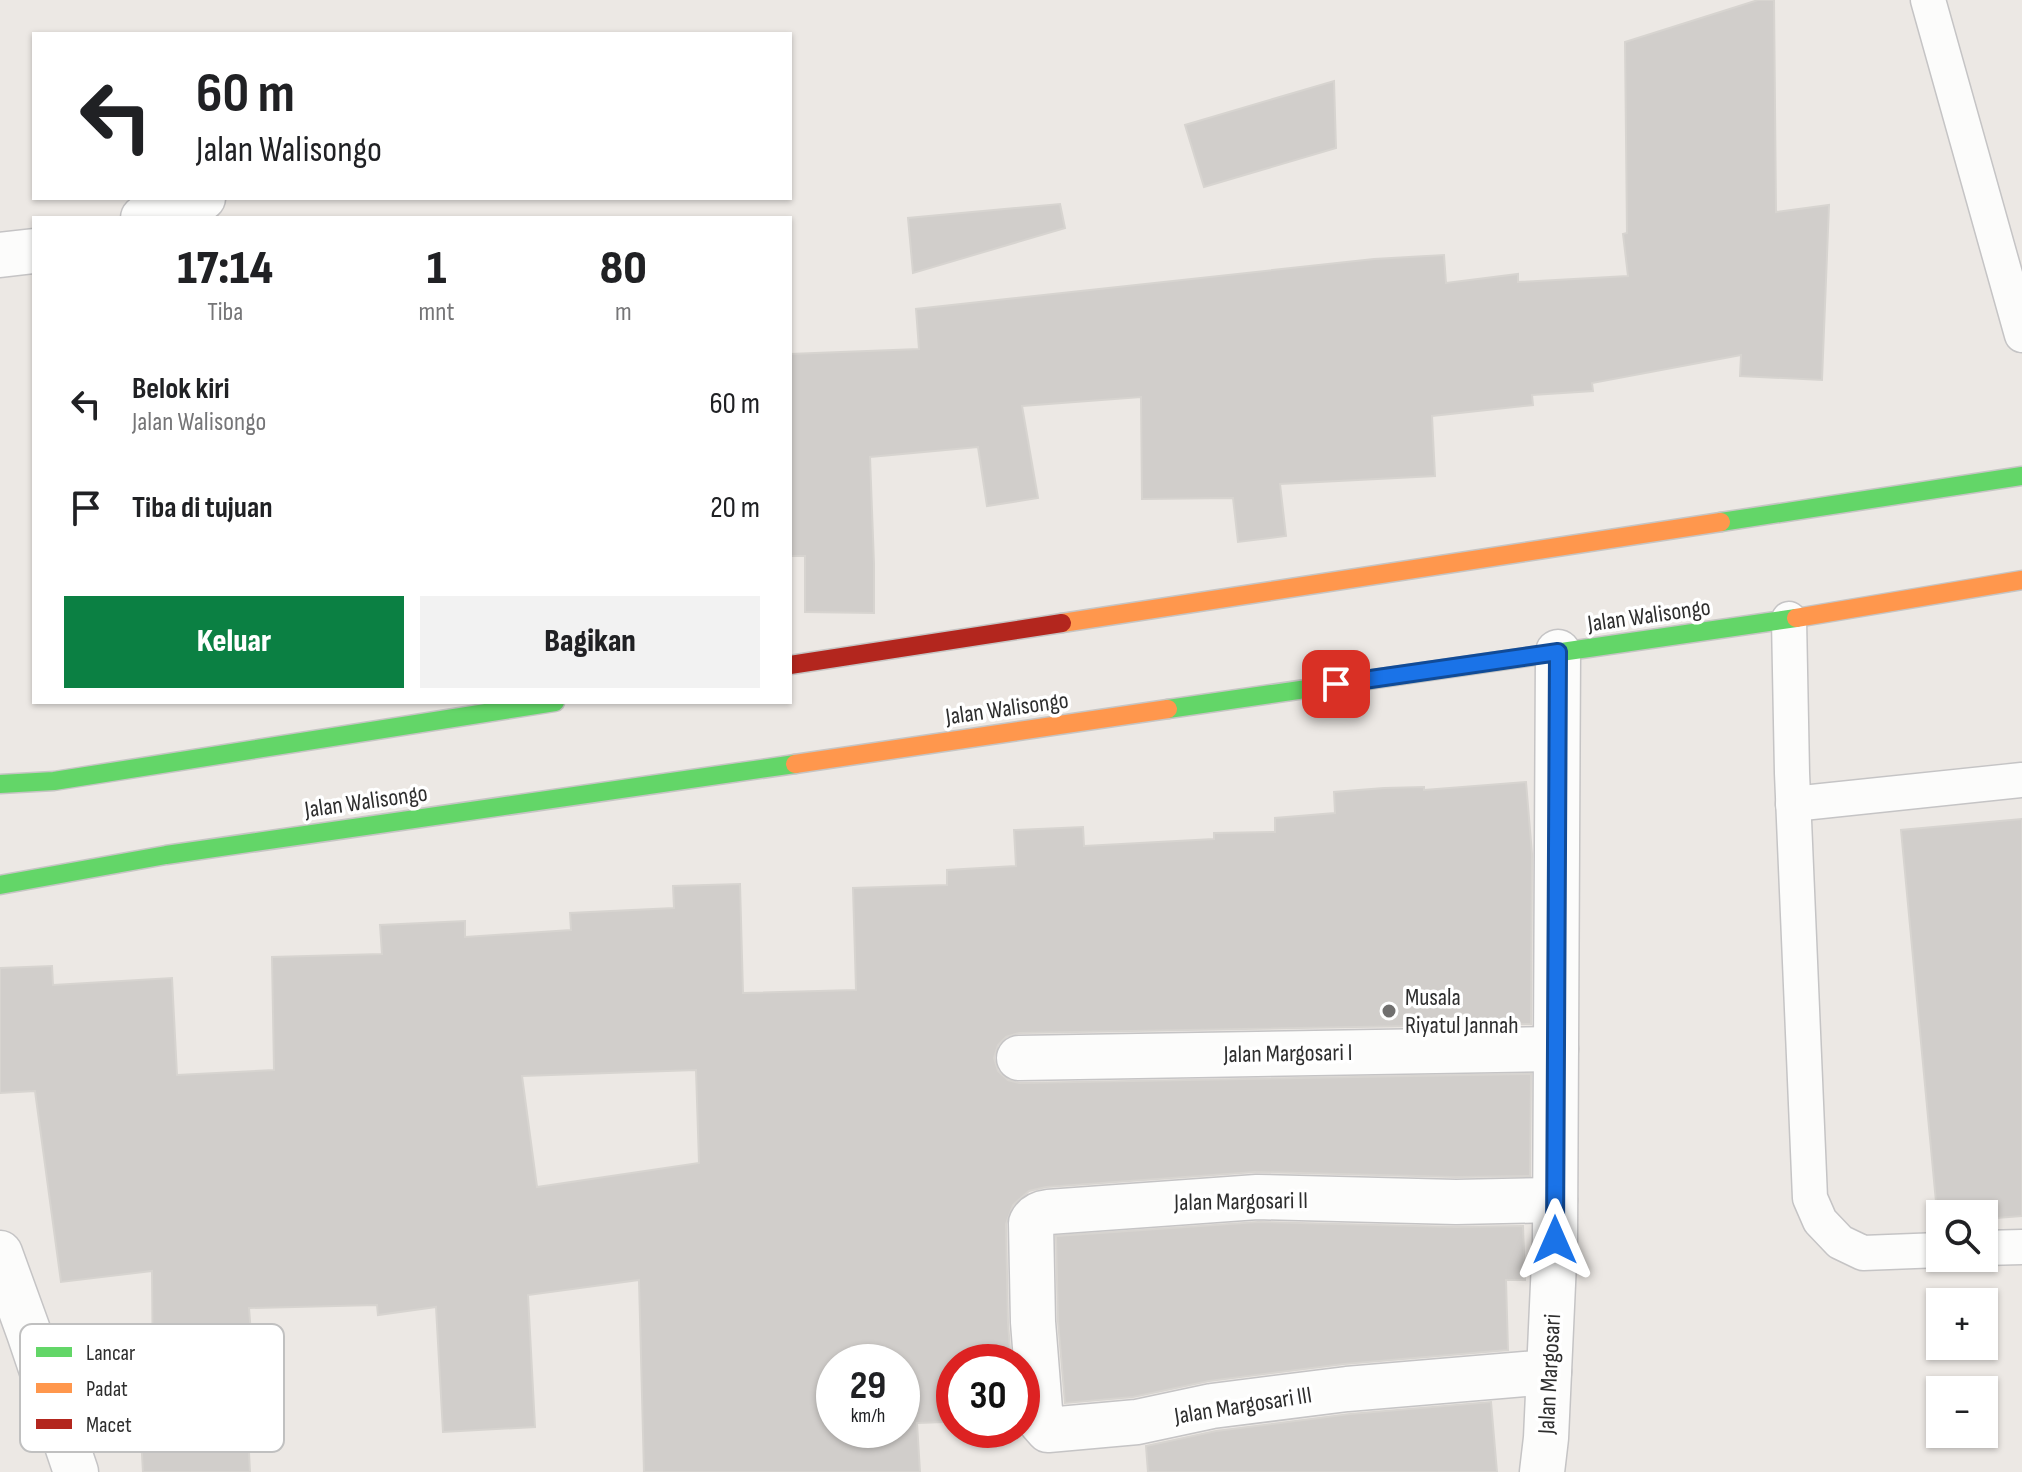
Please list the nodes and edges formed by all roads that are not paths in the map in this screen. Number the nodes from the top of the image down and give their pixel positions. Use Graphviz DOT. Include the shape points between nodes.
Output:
graph roads {
  1 [pos="1928,0"];
  2 [pos="188,200"];
  3 [pos="148,216"];
  4 [pos="32,251"];
  5 [pos="0,255"];
  6 [pos="2022,335"];
  7 [pos="2022,476"];
  8 [pos="2022,580"];
  9 [pos="1789,619"];
  10 [pos="1558,652"];
  11 [pos="792,665"];
  12 [pos="542,704"];
  13 [pos="2022,780"];
  14 [pos="0,784"];
  15 [pos="1793,804"];
  16 [pos="0,885"];
  17 [pos="1556,1049"];
  18 [pos="1019,1058"];
  19 [pos="1555,1200"];
  20 [pos="2022,1247"];
  21 [pos="1998,1248"];
  22 [pos="1926,1251"];
  23 [pos="0,1253"];
  24 [pos="1033,1322"];
  25 [pos="26,1324"];
  26 [pos="1549,1372"];
  27 [pos="69,1452"];
  28 [pos="76,1472"];
  29 [pos="1542,1472"];
  1 -- 6 [label="lane"];
  2 -- 3 [label="street"];
  4 -- 5 [label="street"];
  7 -- 11 [label="highway"];
  8 -- 9 [label="highway, Jalan Walisongo"];
  9 -- 10 [label="highway, Jalan Walisongo"];
  9 -- 15 [label="lane"];
  10 -- 16 [label="highway, Jalan Walisongo" via="181,852"];
  10 -- 17 [label="street, Jalan Margosari"];
  12 -- 14 [label="highway" via="54,781"];
  13 -- 15 [label="lane"];
  15 -- 22 [label="lane" via="1810,1198 1820,1221 1840,1242 1863,1253"];
  17 -- 18 [label="street, Jalan Margosari I"];
  17 -- 19 [label="street, Jalan Margosari"];
  19 -- 24 [label="street, Jalan Margosari II" via="1257,1197 1040,1213 1031,1223"];
  19 -- 26 [label="street, Jalan Margosari"];
  20 -- 21 [label="lane"];
  23 -- 25 [label="street"];
  24 -- 26 [label="street, Jalan Margosari III" via="1041,1422 1051,1431 1347,1389"];
  26 -- 29 [label="street, Jalan Margosari"];
  27 -- 28 [label="street"];
}
